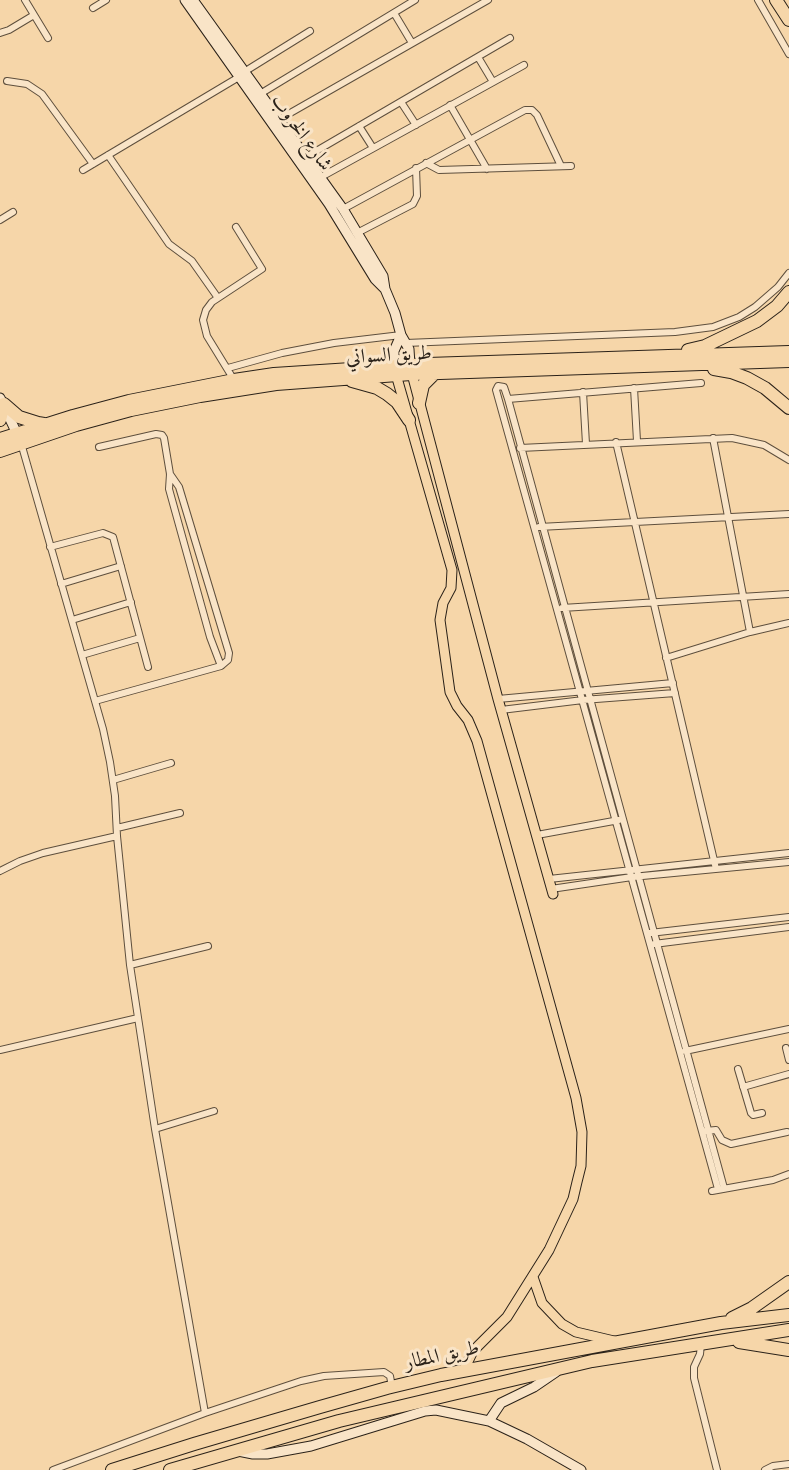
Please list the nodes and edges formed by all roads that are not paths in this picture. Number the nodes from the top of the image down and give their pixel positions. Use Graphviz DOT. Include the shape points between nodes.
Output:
graph roads {
  1 [pos="25,0"];
  2 [pos="106,0"];
  3 [pos="184,0"];
  4 [pos="193,0"];
  5 [pos="415,0"];
  6 [pos="488,0"];
  7 [pos="758,0"];
  8 [pos="776,0"];
  9 [pos="93,8"];
  10 [pos="394,13"];
  11 [pos="34,15"];
  12 [pos="789,20"];
  13 [pos="310,31"];
  14 [pos="0,33"];
  15 [pos="48,38"];
  16 [pos="510,38"];
  17 [pos="412,43"];
  18 [pos="789,54"];
  19 [pos="478,57"];
  20 [pos="524,65"];
  21 [pos="241,75"];
  22 [pos="7,81"];
  23 [pos="493,82"];
  24 [pos="260,94"];
  25 [pos="401,102"];
  26 [pos="450,105"];
  27 [pos="278,120"];
  28 [pos="416,125"];
  29 [pos="358,126"];
  30 [pos="470,139"];
  31 [pos="373,148"];
  32 [pos="108,155"];
  33 [pos="306,157"];
  34 [pos="426,163"];
  35 [pos="93,164"];
  36 [pos="561,166"];
  37 [pos="572,166"];
  38 [pos="416,168"];
  39 [pos="487,169"];
  40 [pos="83,170"];
  41 [pos="321,177"];
  42 [pos="333,202"];
  43 [pos="343,209"];
  44 [pos="13,212"];
  45 [pos="0,220"];
  46 [pos="236,227"];
  47 [pos="357,233"];
  48 [pos="789,273"];
  49 [pos="384,290"];
  50 [pos="789,292"];
  51 [pos="218,298"];
  52 [pos="403,339"];
  53 [pos="789,352"];
  54 [pos="671,361"];
  55 [pos="789,361"];
  56 [pos="228,368"];
  57 [pos="411,369"];
  58 [pos="395,370"];
  59 [pos="434,374"];
  60 [pos="339,378"];
  61 [pos="234,380"];
  62 [pos="701,383"];
  63 [pos="216,388"];
  64 [pos="634,388"];
  65 [pos="583,392"];
  66 [pos="508,399"];
  67 [pos="2,401"];
  68 [pos="418,403"];
  69 [pos="789,408"];
  70 [pos="0,420"];
  71 [pos="410,420"];
  72 [pos="48,424"];
  73 [pos="19,438"];
  74 [pos="713,438"];
  75 [pos="0,440"];
  76 [pos="637,441"];
  77 [pos="616,442"];
  78 [pos="586,444"];
  79 [pos="99,447"];
  80 [pos="520,448"];
  81 [pos="0,451"];
  82 [pos="789,460"];
  83 [pos="170,474"];
  84 [pos="789,513"];
  85 [pos="450,515"];
  86 [pos="438,517"];
  87 [pos="727,517"];
  88 [pos="635,522"];
  89 [pos="539,527"];
  90 [pos="50,547"];
  91 [pos="121,566"];
  92 [pos="61,584"];
  93 [pos="789,594"];
  94 [pos="742,597"];
  95 [pos="131,602"];
  96 [pos="654,602"];
  97 [pos="561,608"];
  98 [pos="72,620"];
  99 [pos="789,623"];
  100 [pos="750,633"];
  101 [pos="140,638"];
  102 [pos="82,655"];
  103 [pos="666,658"];
  104 [pos="221,666"];
  105 [pos="148,667"];
  106 [pos="673,683"];
  107 [pos="584,690"];
  108 [pos="675,693"];
  109 [pos="498,699"];
  110 [pos="586,700"];
  111 [pos="95,701"];
  112 [pos="501,710"];
  113 [pos="171,763"];
  114 [pos="113,780"];
  115 [pos="180,813"];
  116 [pos="619,820"];
  117 [pos="117,828"];
  118 [pos="537,835"];
  119 [pos="117,836"];
  120 [pos="789,853"];
  121 [pos="714,860"];
  122 [pos="789,862"];
  123 [pos="633,869"];
  124 [pos="716,869"];
  125 [pos="0,871"];
  126 [pos="635,877"];
  127 [pos="551,887"];
  128 [pos="789,917"];
  129 [pos="789,927"];
  130 [pos="650,933"];
  131 [pos="653,944"];
  132 [pos="208,946"];
  133 [pos="130,964"];
  134 [pos="138,1018"];
  135 [pos="789,1029"];
  136 [pos="786,1048"];
  137 [pos="0,1050"];
  138 [pos="686,1050"];
  139 [pos="678,1052"];
  140 [pos="789,1060"];
  141 [pos="738,1069"];
  142 [pos="789,1074"];
  143 [pos="743,1087"];
  144 [pos="214,1111"];
  145 [pos="762,1113"];
  146 [pos="155,1129"];
  147 [pos="705,1132"];
  148 [pos="787,1132"];
  149 [pos="789,1174"];
  150 [pos="533,1277"];
  151 [pos="789,1282"];
  152 [pos="789,1315"];
  153 [pos="721,1323"];
  154 [pos="789,1330"];
  155 [pos="726,1340"];
  156 [pos="617,1342"];
  157 [pos="701,1343"];
  158 [pos="789,1350"];
  159 [pos="560,1369"];
  160 [pos="464,1370"];
  161 [pos="392,1387"];
  162 [pos="205,1413"];
  163 [pos="489,1421"];
  164 [pos="236,1450"];
  165 [pos="789,1464"];
  166 [pos="53,1470"];
  167 [pos="112,1470"];
  168 [pos="170,1470"];
  169 [pos="581,1470"];
  170 [pos="717,1470"];
  171 [pos="765,1470"];
  1 -- 11 [label="street"];
  2 -- 9 [label="street"];
  3 -- 21 [label="main road, شارع الخروب"];
  4 -- 21 [label="main road, شارع الخروب"];
  5 -- 10 [label="street"];
  6 -- 17 [label="street"];
  7 -- 18 [label="street"];
  8 -- 12 [label="highway"];
  10 -- 17 [label="street"];
  10 -- 24 [label="street"];
  11 -- 14 [label="street"];
  11 -- 15 [label="street"];
  13 -- 21 [label="street"];
  16 -- 19 [label="street"];
  17 -- 27 [label="street"];
  19 -- 23 [label="street"];
  19 -- 25 [label="street"];
  20 -- 23 [label="street"];
  21 -- 24 [label="main road, شارع الخروب"];
  21 -- 32 [label="street"];
  21 -- 42 [label="main road, شارع الخروب"];
  22 -- 35 [label="street" via="39,90"];
  23 -- 26 [label="street"];
  24 -- 27 [label="main road, شارع الخروب"];
  25 -- 28 [label="street"];
  25 -- 29 [label="street"];
  26 -- 28 [label="street"];
  26 -- 30 [label="street"];
  27 -- 33 [label="main road, شارع الخروب"];
  28 -- 31 [label="street"];
  29 -- 31 [label="street"];
  29 -- 33 [label="street"];
  30 -- 34 [label="street"];
  30 -- 36 [label="street" via="532,110"];
  30 -- 39 [label="street"];
  31 -- 41 [label="street"];
  32 -- 35 [label="street"];
  32 -- 51 [label="street" via="169,244 192,261"];
  33 -- 41 [label="main road, شارع الخروب"];
  34 -- 38 [label="street"];
  34 -- 39 [label="street" via="439,170"];
  35 -- 40 [label="street"];
  36 -- 37 [label="street"];
  36 -- 39 [label="street"];
  38 -- 43 [label="street"];
  38 -- 47 [label="street" via="417,196 412,204"];
  41 -- 42 [label="main road, شارع الخروب"];
  42 -- 43 [label="main road, شارع الخروب"];
  42 -- 49 [label="main road, شارع الخروب"];
  43 -- 47 [label="main road, شارع الخروب"];
  44 -- 45 [label="street"];
  46 -- 51 [label="street" via="262,269"];
  47 -- 49 [label="main road, شارع الخروب" via="383,276"];
  48 -- 52 [label="street" via="755,307 712,327 675,332"];
  49 -- 52 [label="main road, شارع الخروب"];
  50 -- 54 [label="highway" via="757,321"];
  51 -- 56 [label="street" via="206,310 203,326"];
  52 -- 56 [label="street" via="333,343"];
  52 -- 57 [label="main road, شارع الخروب"];
  52 -- 58 [label="main road" via="394,351"];
  53 -- 54 [label="highway, طريق السواني"];
  54 -- 55 [label="highway, طريق السواني"];
  54 -- 57 [label="highway, طريق السواني"];
  54 -- 59 [label="highway, طريق السواني"];
  54 -- 69 [label="highway" via="731,372 765,388"];
  56 -- 61 [label="street"];
  57 -- 58 [label="highway, طريق السواني"];
  57 -- 59 [label="highway, طريق السواني"];
  57 -- 68 [label="main road"];
  58 -- 60 [label="highway, طريق السواني"];
  58 -- 61 [label="highway, طريق السواني" via="308,371"];
  58 -- 71 [label="main road"];
  59 -- 68 [label="highway" via="423,385"];
  60 -- 63 [label="highway, طريق السواني"];
  60 -- 71 [label="highway" via="387,394"];
  61 -- 63 [label="highway, طريق السواني"];
  62 -- 64 [label="street"];
  63 -- 72 [label="highway, طريق السواني" via="129,401"];
  63 -- 73 [label="highway, طريق السواني"];
  64 -- 65 [label="street"];
  64 -- 76 [label="street"];
  65 -- 66 [label="street"];
  65 -- 78 [label="street"];
  66 -- 80 [label="street"];
  66 -- 89 [label="street" via="504,387 497,387"];
  67 -- 70 [label="highway"];
  67 -- 72 [label="highway" via="28,421"];
  67 -- 73 [label="main road"];
  68 -- 85 [label="main road"];
  71 -- 86 [label="main road"];
  72 -- 73 [label="highway, طريق السواني"];
  73 -- 75 [label="highway, طريق السواني"];
  73 -- 81 [label="highway, طريق السواني"];
  73 -- 90 [label="street"];
  74 -- 76 [label="street"];
  74 -- 82 [label="street" via="749,440"];
  74 -- 87 [label="street"];
  76 -- 77 [label="street"];
  77 -- 78 [label="street"];
  77 -- 88 [label="street"];
  78 -- 80 [label="street"];
  79 -- 83 [label="street" via="159,434 164,438"];
  80 -- 89 [label="street"];
  83 -- 104 [label="street" via="172,500"];
  83 -- 104 [label="street" via="179,487 229,653"];
  84 -- 87 [label="street"];
  85 -- 86 [label="main road"];
  85 -- 109 [label="main road"];
  86 -- 150 [label="main road" via="453,574 440,620 449,688 477,741 580,1115 582,1149 577,1182 561,1224"];
  87 -- 88 [label="street"];
  87 -- 94 [label="street"];
  88 -- 89 [label="street"];
  88 -- 96 [label="street"];
  89 -- 97 [label="street"];
  90 -- 91 [label="street" via="107,533 114,541"];
  90 -- 92 [label="street"];
  91 -- 92 [label="street"];
  91 -- 95 [label="street"];
  92 -- 98 [label="street"];
  93 -- 94 [label="street"];
  94 -- 96 [label="street"];
  94 -- 100 [label="street"];
  95 -- 98 [label="street"];
  95 -- 101 [label="street"];
  96 -- 97 [label="street"];
  96 -- 103 [label="street"];
  97 -- 107 [label="street"];
  98 -- 102 [label="street"];
  99 -- 100 [label="street"];
  100 -- 103 [label="street"];
  101 -- 102 [label="street"];
  101 -- 105 [label="street"];
  102 -- 111 [label="street"];
  103 -- 106 [label="street"];
  104 -- 111 [label="street"];
  106 -- 107 [label="street"];
  106 -- 108 [label="street"];
  107 -- 109 [label="street"];
  107 -- 110 [label="street"];
  108 -- 110 [label="street"];
  108 -- 121 [label="street"];
  109 -- 112 [label="main road"];
  110 -- 112 [label="street"];
  110 -- 116 [label="street"];
  111 -- 114 [label="street"];
  112 -- 118 [label="main road"];
  113 -- 114 [label="street"];
  114 -- 117 [label="street"];
  115 -- 117 [label="street"];
  116 -- 118 [label="street"];
  116 -- 123 [label="street"];
  117 -- 119 [label="street"];
  118 -- 127 [label="main road"];
  119 -- 125 [label="street" via="43,852"];
  119 -- 133 [label="street"];
  120 -- 121 [label="street"];
  121 -- 123 [label="street"];
  121 -- 124 [label="street"];
  122 -- 124 [label="street"];
  123 -- 126 [label="street"];
  123 -- 127 [label="street"];
  124 -- 126 [label="street"];
  126 -- 127 [label="street"];
  126 -- 130 [label="street"];
  128 -- 130 [label="street"];
  129 -- 131 [label="street"];
  130 -- 131 [label="street"];
  131 -- 138 [label="street"];
  131 -- 139 [label="street"];
  132 -- 133 [label="street"];
  133 -- 134 [label="street"];
  134 -- 137 [label="street"];
  134 -- 146 [label="street"];
  135 -- 138 [label="street"];
  136 -- 140 [label="street"];
  138 -- 139 [label="street"];
  138 -- 147 [label="street"];
  139 -- 147 [label="street"];
  141 -- 143 [label="street"];
  142 -- 143 [label="street"];
  143 -- 145 [label="street" via="751,1113"];
  144 -- 146 [label="street"];
  146 -- 162 [label="street"];
  147 -- 148 [label="street" via="716,1130 724,1142 731,1144"];
  147 -- 149 [label="street" via="718,1190"];
  150 -- 156 [label="main road" via="542,1303 561,1324 576,1332"];
  150 -- 160 [label="main road" via="507,1317 473,1351"];
  151 -- 153 [label="highway" via="752,1308"];
  152 -- 153 [label="highway, طريق المطار"];
  153 -- 156 [label="highway, طريق المطار"];
  154 -- 155 [label="highway, طريق المطار"];
  155 -- 157 [label="highway, طريق المطار"];
  155 -- 158 [label="highway"];
  156 -- 160 [label="highway, طريق المطار"];
  157 -- 159 [label="highway, طريق المطار"];
  157 -- 170 [label="street" via="694,1378"];
  159 -- 163 [label="main road" via="501,1403"];
  159 -- 164 [label="highway, طريق المطار" via="382,1410"];
  160 -- 161 [label="highway, طريق المطار"];
  161 -- 162 [label="street" via="390,1376 384,1372 317,1377"];
  161 -- 167 [label="highway, طريق المطار"];
  162 -- 166 [label="street"];
  163 -- 164 [label="main road" via="430,1410 311,1446 267,1454"];
  163 -- 169 [label="main road"];
  164 -- 168 [label="highway, طريق المطار"];
  165 -- 171 [label="street"];
}
